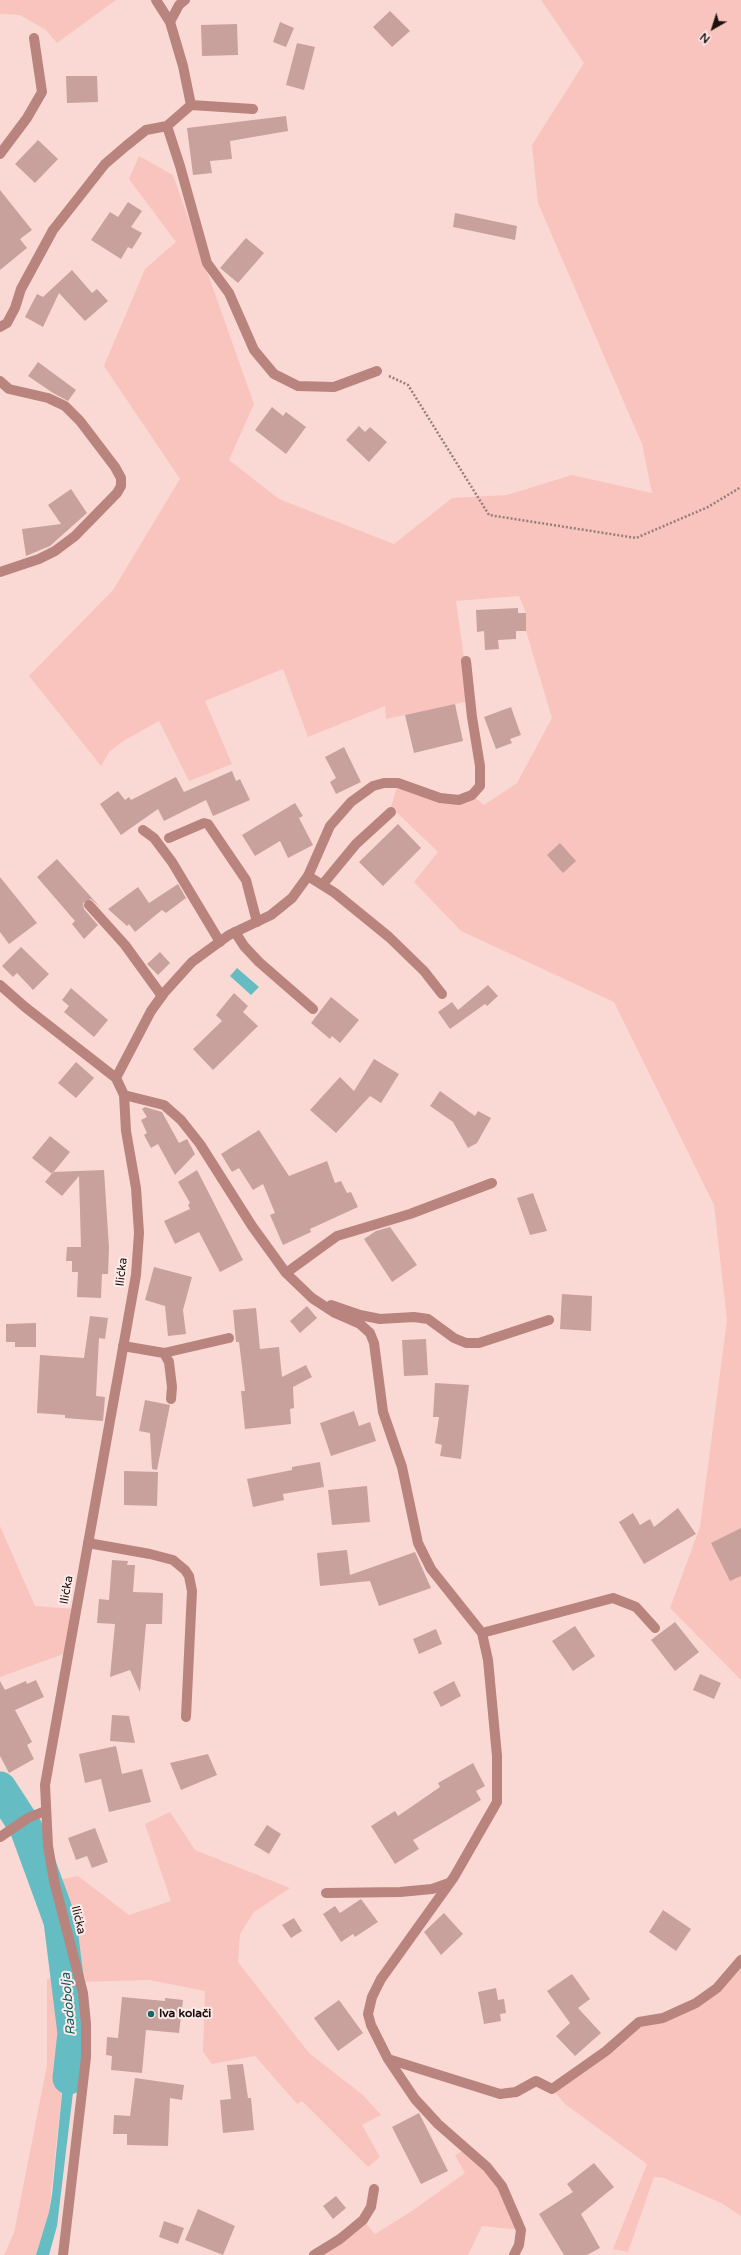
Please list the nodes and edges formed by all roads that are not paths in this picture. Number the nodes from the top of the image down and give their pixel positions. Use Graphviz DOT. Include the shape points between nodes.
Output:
graph roads {
  1 [pos="156,0"];
  2 [pos="185,0"];
  3 [pos="170,22"];
  4 [pos="34,38"];
  5 [pos="191,105"];
  6 [pos="253,109"];
  7 [pos="167,126"];
  8 [pos="0,154"];
  9 [pos="0,327"];
  10 [pos="377,371"];
  11 [pos="0,381"];
  12 [pos="0,572"];
  13 [pos="466,661"];
  14 [pos="391,812"];
  15 [pos="143,830"];
  16 [pos="169,838"];
  17 [pos="308,876"];
  18 [pos="323,884"];
  19 [pos="89,906"];
  20 [pos="257,922"];
  21 [pos="235,932"];
  22 [pos="220,942"];
  23 [pos="0,985"];
  24 [pos="442,994"];
  25 [pos="162,996"];
  26 [pos="313,1009"];
  27 [pos="116,1078"];
  28 [pos="124,1095"];
  29 [pos="492,1183"];
  30 [pos="286,1273"];
  31 [pos="312,1298"];
  32 [pos="549,1320"];
  33 [pos="229,1338"];
  34 [pos="123,1346"];
  35 [pos="164,1353"];
  36 [pos="171,1399"];
  37 [pos="88,1543"];
  38 [pos="655,1628"];
  39 [pos="482,1634"];
  40 [pos="186,1717"];
  41 [pos="45,1810"];
  42 [pos="0,1837"];
  43 [pos="448,1883"];
  44 [pos="326,1893"];
  45 [pos="741,1960"];
  46 [pos="388,2059"];
  47 [pos="374,2189"];
  48 [pos="62,2255"];
  49 [pos="314,2255"];
  50 [pos="514,2255"];
  1 -- 3 [label="street"];
  2 -- 3 [label="street" via="179,5"];
  3 -- 5 [label="street"];
  4 -- 8 [label="street" via="42,92 27,118"];
  5 -- 6 [label="street"];
  5 -- 7 [label="street"];
  7 -- 9 [label="street" via="146,130 105,164 53,230 21,289 7,323"];
  7 -- 10 [label="street" via="207,263 228,293 254,350 274,374 298,386 334,387"];
  11 -- 12 [label="street" via="9,389 48,398 65,406 80,421 115,467 121,478 121,486 75,536 55,551"];
  13 -- 17 [label="street" via="480,766 480,786 472,795 459,800 440,798 398,783 373,786 351,802 330,826"];
  14 -- 18 [label="street" via="356,844"];
  15 -- 22 [label="street" via="154,838 172,862"];
  16 -- 20 [label="street" via="204,823 208,824 246,880"];
  17 -- 18 [label="street"];
  17 -- 20 [label="street" via="292,898 271,915"];
  18 -- 24 [label="street" via="389,937 424,971"];
  19 -- 25 [label="street" via="125,945"];
  20 -- 21 [label="street"];
  21 -- 22 [label="street"];
  21 -- 26 [label="street" via="258,962"];
  22 -- 25 [label="street" via="192,962"];
  23 -- 27 [label="street, Ilićka"];
  25 -- 27 [label="street" via="151,1011"];
  27 -- 28 [label="street, Ilićka"];
  28 -- 30 [label="street" via="164,1105 181,1120 200,1144 252,1226"];
  28 -- 34 [label="street, Ilićka" via="139,1232 136,1275"];
  29 -- 30 [label="street" via="410,1214 337,1236"];
  30 -- 31 [label="street"];
  31 -- 32 [label="street" via="360,1315 380,1319 428,1319 454,1338 466,1343 479,1343"];
  31 -- 39 [label="street" via="334,1313 360,1324 372,1338 383,1412 402,1467 418,1543 431,1569"];
  33 -- 35 [label="street"];
  34 -- 35 [label="street"];
  34 -- 37 [label="street, Ilićka"];
  35 -- 36 [label="street" via="169,1362"];
  37 -- 40 [label="street" via="173,1560 189,1576 192,1591"];
  37 -- 41 [label="street, Ilićka" via="45,1785"];
  38 -- 39 [label="street" via="636,1607 613,1598"];
  39 -- 43 [label="street" via="488,1660 497,1802"];
  41 -- 42 [label="street"];
  41 -- 48 [label="street, Ilićka" via="54,1881 83,1994 86,2024 86,2057"];
  43 -- 44 [label="street" via="432,1889 400,1892"];
  43 -- 46 [label="street" via="381,1979 372,1997 369,2020"];
  45 -- 46 [label="street" via="717,1988 696,2003 662,2018 639,2022 618,2041 552,2089 536,2081 516,2092 500,2094"];
  46 -- 50 [label="street" via="415,2099 438,2124 487,2167 502,2186 521,2230 519,2245"];
  47 -- 49 [label="street" via="371,2207 363,2220 340,2239"];
}
